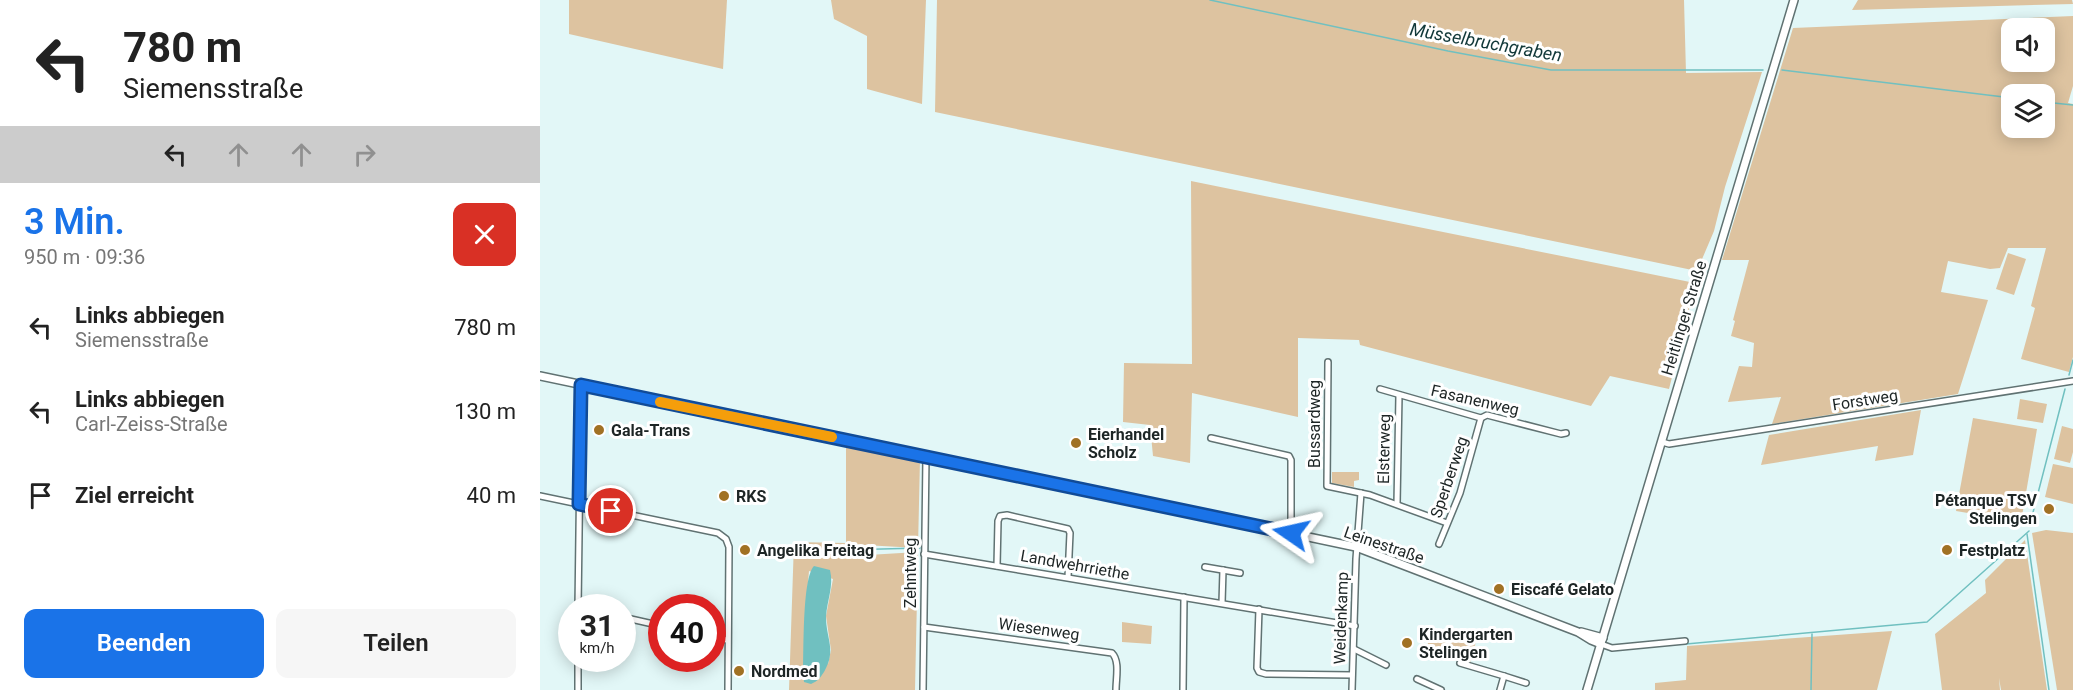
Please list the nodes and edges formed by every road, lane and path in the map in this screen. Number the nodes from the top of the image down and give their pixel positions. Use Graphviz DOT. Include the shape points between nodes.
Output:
graph roads {
  1 [pos="1794,0"];
  2 [pos="1328,362"];
  3 [pos="540,376"];
  4 [pos="2073,381"];
  5 [pos="581,385"];
  6 [pos="1380,389"];
  7 [pos="1399,395"];
  8 [pos="1481,418"];
  9 [pos="1566,433"];
  10 [pos="1211,438"];
  11 [pos="1662,442"];
  12 [pos="926,457"];
  13 [pos="1361,493"];
  14 [pos="540,496"];
  15 [pos="579,504"];
  16 [pos="1397,504"];
  17 [pos="1447,523"];
  18 [pos="1291,533"];
  19 [pos="1439,544"];
  20 [pos="1356,547"];
  21 [pos="924,554"];
  22 [pos="997,566"];
  23 [pos="1205,567"];
  24 [pos="1223,570"];
  25 [pos="1240,573"];
  26 [pos="1068,577"];
  27 [pos="578,594"];
  28 [pos="1184,597"];
  29 [pos="1222,603"];
  30 [pos="1259,609"];
  31 [pos="1355,626"];
  32 [pos="924,627"];
  33 [pos="727,640"];
  34 [pos="1602,641"];
  35 [pos="1685,641"];
  36 [pos="1354,649"];
  37 [pos="1460,663"];
  38 [pos="1386,665"];
  39 [pos="578,672"];
  40 [pos="1352,675"];
  41 [pos="1504,676"];
  42 [pos="1417,679"];
  43 [pos="1526,683"];
  44 [pos="578,690"];
  45 [pos="728,690"];
  46 [pos="923,690"];
  47 [pos="1116,690"];
  48 [pos="1183,690"];
  49 [pos="1352,690"];
  50 [pos="1441,690"];
  51 [pos="1500,690"];
  52 [pos="1587,690"];
  1 -- 11 [label="street, Heitlinger Straße"];
  2 -- 13 [label="street, Bussardweg" via="1327,486"];
  3 -- 5 [label="street, Leinestraße"];
  4 -- 11 [label="street, Forstweg" via="1669,444"];
  5 -- 12 [label="street, Leinestraße"];
  5 -- 15 [label="street"];
  6 -- 7 [label="street, Fasanenweg"];
  7 -- 8 [label="street, Fasanenweg"];
  7 -- 16 [label="street, Elsterweg"];
  8 -- 9 [label="street, Fasanenweg" via="1487,415"];
  8 -- 17 [label="street, Sperberweg" via="1460,493"];
  10 -- 18 [label="street" via="1289,456"];
  11 -- 34 [label="street, Heitlinger Straße"];
  12 -- 18 [label="street, Leinestraße"];
  12 -- 21 [label="street, Zehntweg"];
  13 -- 16 [label="street"];
  13 -- 20 [label="street, Weidenkamp"];
  14 -- 15 [label="street"];
  15 -- 27 [label="street"];
  15 -- 33 [label="street" via="724,537 729,547"];
  16 -- 17 [label="street"];
  17 -- 19 [label="street, Sperberweg"];
  18 -- 20 [label="street, Leinestraße"];
  20 -- 31 [label="street, Weidenkamp"];
  20 -- 34 [label="street, Leinestraße"];
  21 -- 22 [label="street, Landwehrriethe"];
  21 -- 32 [label="street, Zehntweg"];
  22 -- 26 [label="street, Landwehrriethe"];
  22 -- 26 [label="street" via="999,518 1003,514 1068,529"];
  23 -- 24 [label="street"];
  24 -- 25 [label="street"];
  24 -- 29 [label="street"];
  26 -- 28 [label="street, Landwehrriethe"];
  28 -- 29 [label="street, Landwehrriethe"];
  28 -- 48 [label="street"];
  29 -- 30 [label="street, Landwehrriethe"];
  30 -- 31 [label="street, Landwehrriethe"];
  30 -- 40 [label="street" via="1259,672"];
  31 -- 36 [label="street, Weidenkamp"];
  32 -- 46 [label="street, Zehntweg"];
  32 -- 47 [label="street, Wiesenweg" via="1112,653 1116,660"];
  33 -- 45 [label="street"];
  34 -- 35 [label="street" via="1612,648"];
  34 -- 52 [label="street, Heitlinger Straße"];
  36 -- 38 [label="street"];
  36 -- 40 [label="street, Weidenkamp"];
  37 -- 41 [label="street"];
  39 -- 44 [label="street"];
  40 -- 49 [label="street, Weidenkamp"];
  41 -- 43 [label="street"];
  41 -- 51 [label="street"];
  42 -- 50 [label="street"];
}
